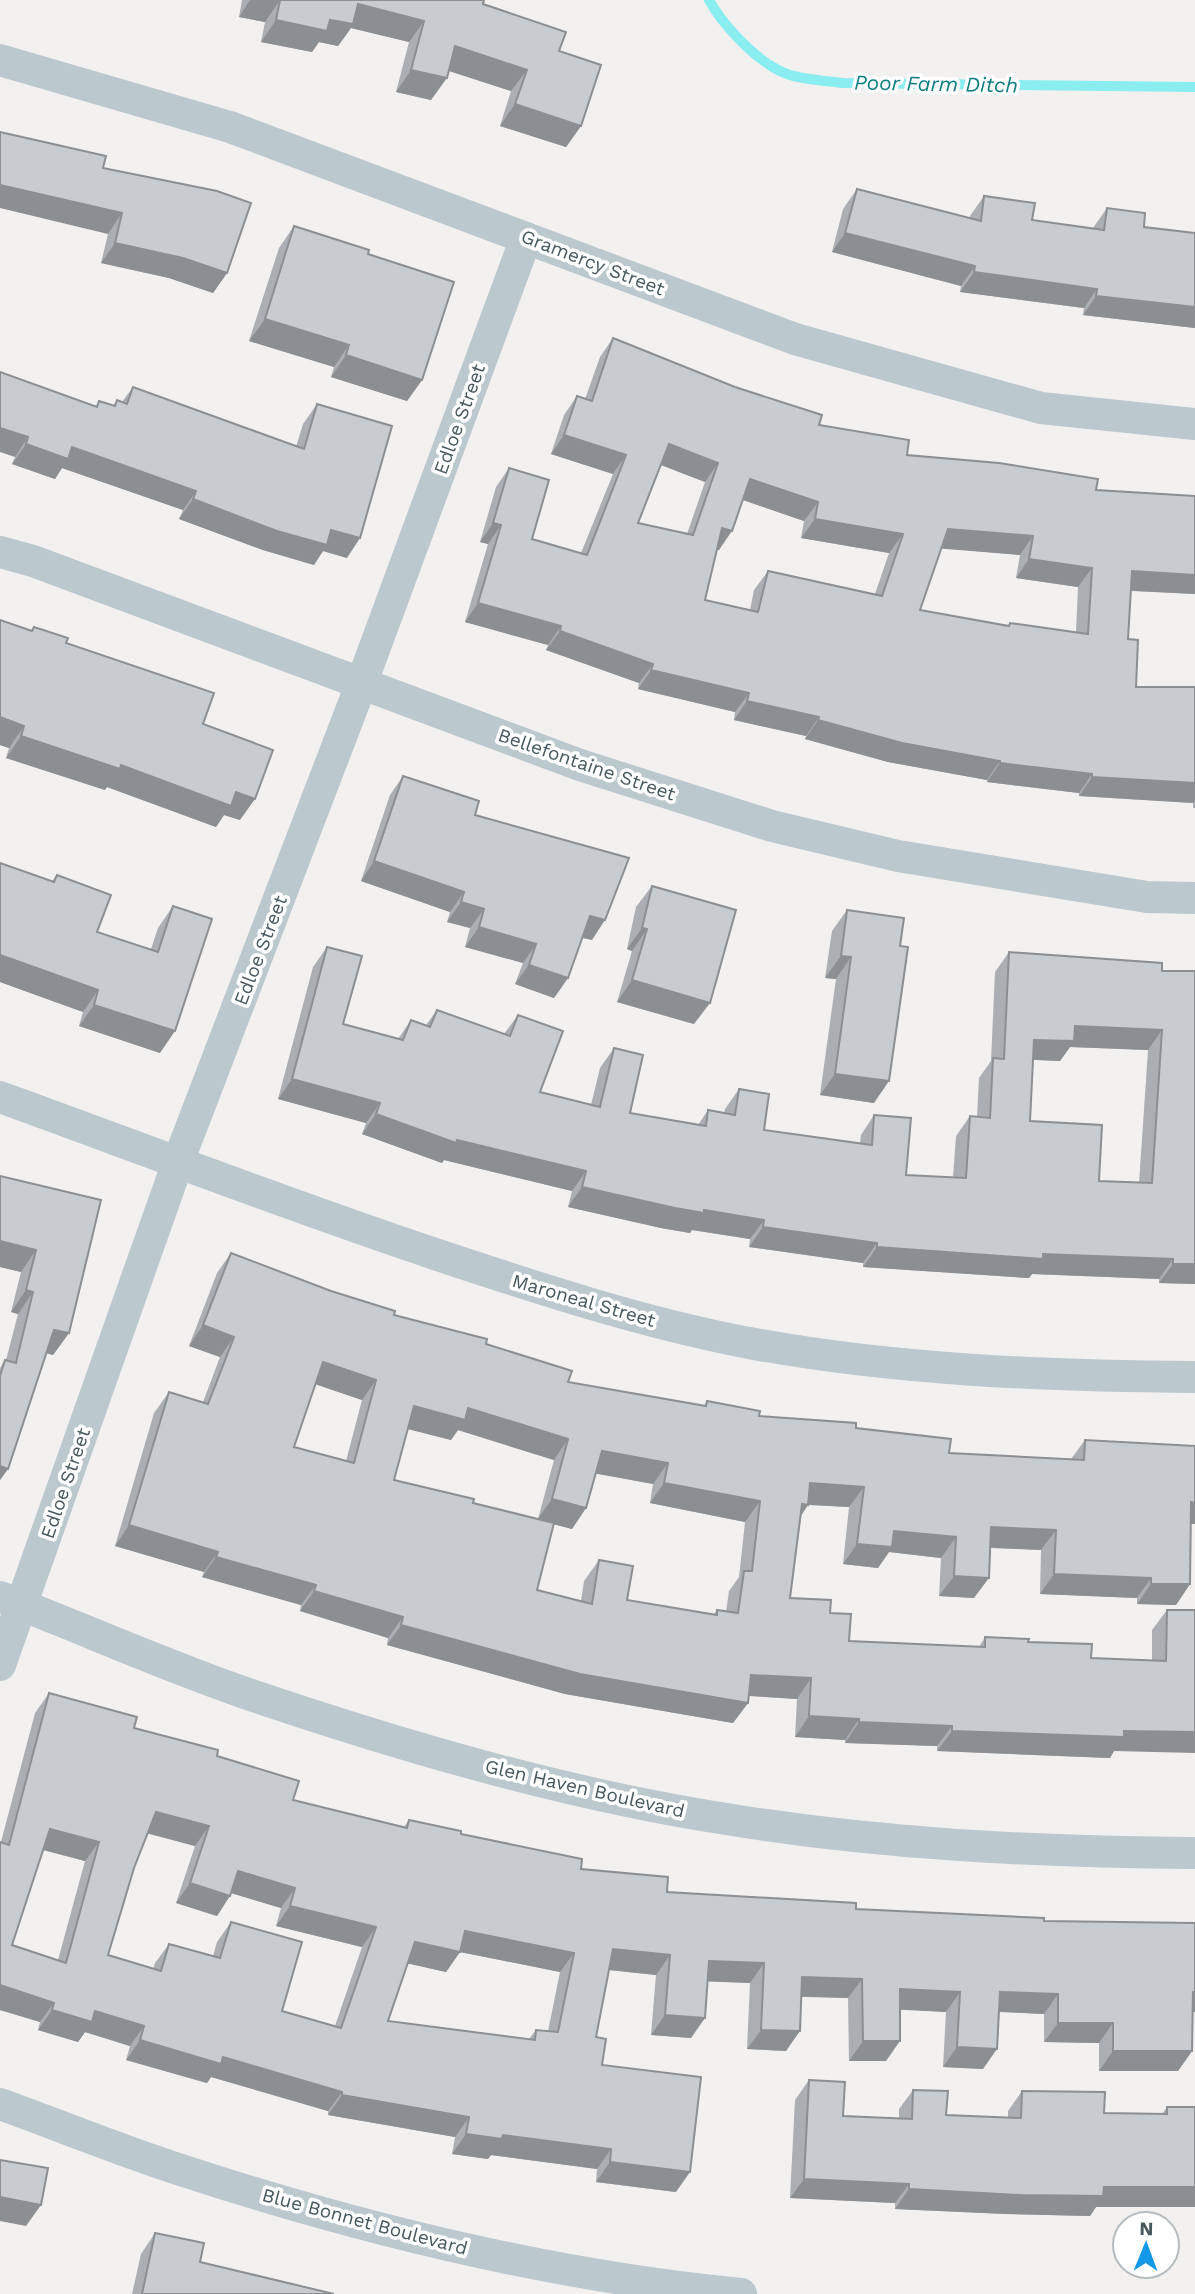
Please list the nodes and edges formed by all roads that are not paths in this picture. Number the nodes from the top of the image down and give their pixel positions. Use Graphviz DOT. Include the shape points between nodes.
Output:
graph roads {
  1 [pos="0,60"];
  2 [pos="526,237"];
  3 [pos="1195,424"];
  4 [pos="0,552"];
  5 [pos="362,682"];
  6 [pos="1195,898"];
  7 [pos="0,1097"];
  8 [pos="178,1162"];
  9 [pos="1195,1377"];
  10 [pos="11,1601"];
  11 [pos="0,1665"];
  12 [pos="1195,1853"];
  13 [pos="0,2104"];
  14 [pos="741,2294"];
  1 -- 2 [label="street, Gramercy Street" via="230,127"];
  2 -- 3 [label="street, Gramercy Street" via="795,338 1041,408"];
  2 -- 5 [label="street, Edloe Street"];
  4 -- 5 [label="street, Bellefontaine Street"];
  5 -- 6 [label="street, Bellefontaine Street" via="580,765 772,826 898,856 1147,897"];
  5 -- 8 [label="street, Edloe Street"];
  7 -- 8 [label="street, Maroneal Street"];
  8 -- 9 [label="street, Maroneal Street" via="555,1295 747,1342 860,1361"];
  8 -- 10 [label="street, Edloe Street"];
  10 -- 11 [label="street, Edloe Street"];
  10 -- 12 [label="street, Glen Haven Boulevard" via="253,1696 589,1791 719,1818 870,1838 985,1847"];
  13 -- 14 [label="street, Blue Bonnet Boulevard" via="181,2171 336,2218 501,2256"];
}
